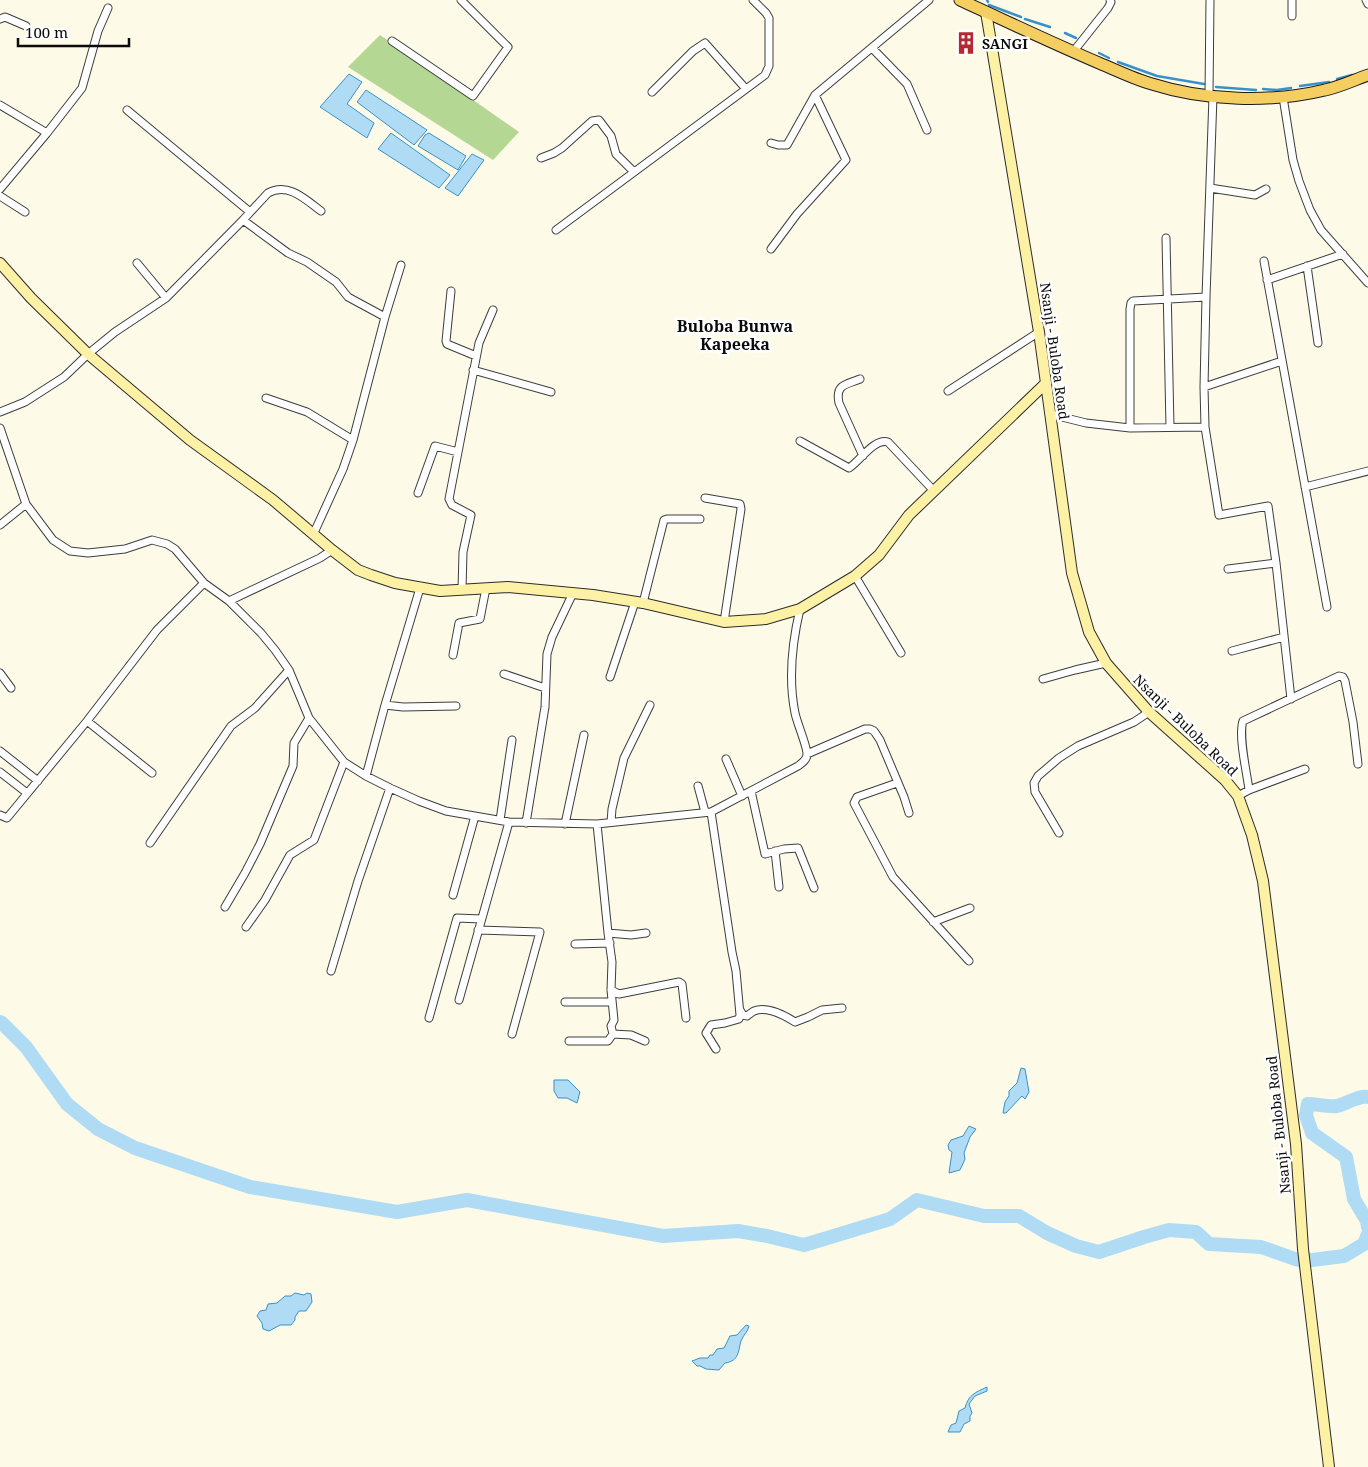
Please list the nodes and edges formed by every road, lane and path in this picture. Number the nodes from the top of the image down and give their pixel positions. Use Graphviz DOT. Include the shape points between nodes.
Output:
graph roads {
  1 [pos="462,0"];
  2 [pos="753,0"];
  3 [pos="929,0"];
  4 [pos="960,0"];
  5 [pos="1110,0"];
  6 [pos="1210,0"];
  7 [pos="1292,0"];
  8 [pos="1366,0"];
  9 [pos="1368,4"];
  10 [pos="979,6"];
  11 [pos="108,8"];
  12 [pos="1292,16"];
  13 [pos="0,19"];
  14 [pos="26,26"];
  15 [pos="392,41"];
  16 [pos="872,48"];
  17 [pos="1073,52"];
  18 [pos="1368,75"];
  19 [pos="746,89"];
  20 [pos="652,92"];
  21 [pos="815,96"];
  22 [pos="1211,96"];
  23 [pos="1284,97"];
  24 [pos="0,105"];
  25 [pos="127,110"];
  26 [pos="927,130"];
  27 [pos="47,133"];
  28 [pos="771,143"];
  29 [pos="541,158"];
  30 [pos="634,172"];
  31 [pos="1210,188"];
  32 [pos="0,189"];
  33 [pos="1266,189"];
  34 [pos="0,196"];
  35 [pos="321,211"];
  36 [pos="25,212"];
  37 [pos="250,212"];
  38 [pos="243,220"];
  39 [pos="556,230"];
  40 [pos="1166,238"];
  41 [pos="771,249"];
  42 [pos="1343,254"];
  43 [pos="1264,261"];
  44 [pos="0,263"];
  45 [pos="137,263"];
  46 [pos="401,265"];
  47 [pos="1307,266"];
  48 [pos="1267,280"];
  49 [pos="1368,283"];
  50 [pos="451,291"];
  51 [pos="1206,297"];
  52 [pos="166,298"];
  53 [pos="1167,300"];
  54 [pos="493,310"];
  55 [pos="384,317"];
  56 [pos="1039,332"];
  57 [pos="1318,343"];
  58 [pos="88,354"];
  59 [pos="476,356"];
  60 [pos="1282,361"];
  61 [pos="473,370"];
  62 [pos="860,379"];
  63 [pos="1046,384"];
  64 [pos="1204,387"];
  65 [pos="948,390"];
  66 [pos="551,392"];
  67 [pos="266,398"];
  68 [pos="0,412"];
  69 [pos="1050,414"];
  70 [pos="1170,427"];
  71 [pos="1206,427"];
  72 [pos="0,428"];
  73 [pos="1130,428"];
  74 [pos="353,440"];
  75 [pos="800,441"];
  76 [pos="458,452"];
  77 [pos="863,456"];
  78 [pos="1368,471"];
  79 [pos="1305,487"];
  80 [pos="934,491"];
  81 [pos="418,493"];
  82 [pos="705,498"];
  83 [pos="26,504"];
  84 [pos="700,519"];
  85 [pos="0,525"];
  86 [pos="313,535"];
  87 [pos="332,550"];
  88 [pos="1276,563"];
  89 [pos="1228,569"];
  90 [pos="855,576"];
  91 [pos="204,583"];
  92 [pos="420,588"];
  93 [pos="486,588"];
  94 [pos="462,590"];
  95 [pos="573,593"];
  96 [pos="229,601"];
  97 [pos="639,602"];
  98 [pos="1327,607"];
  99 [pos="800,608"];
  100 [pos="724,622"];
  101 [pos="1284,637"];
  102 [pos="1232,650"];
  103 [pos="901,653"];
  104 [pos="453,655"];
  105 [pos="1106,664"];
  106 [pos="289,670"];
  107 [pos="0,673"];
  108 [pos="504,674"];
  109 [pos="610,677"];
  110 [pos="1044,679"];
  111 [pos="11,688"];
  112 [pos="545,688"];
  113 [pos="1291,700"];
  114 [pos="384,704"];
  115 [pos="650,705"];
  116 [pos="456,706"];
  117 [pos="1149,712"];
  118 [pos="309,718"];
  119 [pos="86,721"];
  120 [pos="584,735"];
  121 [pos="512,740"];
  122 [pos="0,751"];
  123 [pos="807,754"];
  124 [pos="726,759"];
  125 [pos="344,762"];
  126 [pos="1358,764"];
  127 [pos="1306,769"];
  128 [pos="0,772"];
  129 [pos="152,773"];
  130 [pos="366,776"];
  131 [pos="38,781"];
  132 [pos="898,783"];
  133 [pos="698,786"];
  134 [pos="390,788"];
  135 [pos="1249,790"];
  136 [pos="751,791"];
  137 [pos="27,793"];
  138 [pos="742,796"];
  139 [pos="1238,796"];
  140 [pos="708,812"];
  141 [pos="909,813"];
  142 [pos="0,816"];
  143 [pos="475,816"];
  144 [pos="500,820"];
  145 [pos="509,822"];
  146 [pos="611,822"];
  147 [pos="526,823"];
  148 [pos="565,824"];
  149 [pos="597,824"];
  150 [pos="1059,832"];
  151 [pos="150,843"];
  152 [pos="775,851"];
  153 [pos="779,887"];
  154 [pos="814,888"];
  155 [pos="453,895"];
  156 [pos="225,907"];
  157 [pos="970,908"];
  158 [pos="481,919"];
  159 [pos="933,922"];
  160 [pos="246,927"];
  161 [pos="478,930"];
  162 [pos="646,933"];
  163 [pos="608,934"];
  164 [pos="610,943"];
  165 [pos="575,944"];
  166 [pos="969,961"];
  167 [pos="331,971"];
  168 [pos="611,990"];
  169 [pos="459,1000"];
  170 [pos="565,1002"];
  171 [pos="612,1002"];
  172 [pos="842,1008"];
  173 [pos="740,1010"];
  174 [pos="429,1018"];
  175 [pos="686,1018"];
  176 [pos="512,1034"];
  177 [pos="613,1034"];
  178 [pos="569,1041"];
  179 [pos="645,1041"];
  180 [pos="716,1049"];
  181 [pos="1329,1467"];
  1 -- 15 [label="street" via="508,47 473,96"];
  2 -- 19 [label="street" via="769,18 769,66 765,75"];
  3 -- 16 [label="street"];
  4 -- 10 [label="main road"];
  5 -- 17 [label="street" via="1108,8"];
  6 -- 22 [label="street"];
  7 -- 12 [label="street"];
  8 -- 9 [label="street"];
  10 -- 17 [label="main road"];
  10 -- 56 [label="main road, Nsanji - Buloba Road"];
  11 -- 27 [label="street" via="82,88"];
  13 -- 14 [label="street"];
  16 -- 21 [label="street"];
  16 -- 26 [label="street" via="907,84"];
  17 -- 22 [label="main road" via="1151,84"];
  18 -- 23 [label="main road" via="1326,90"];
  19 -- 20 [label="street" via="705,43 693,50"];
  19 -- 30 [label="street"];
  21 -- 28 [label="street" via="787,145"];
  21 -- 41 [label="street" via="846,160 797,214"];
  22 -- 23 [label="main road"];
  22 -- 31 [label="street"];
  23 -- 42 [label="street" via="1298,182 1321,230"];
  24 -- 27 [label="street"];
  25 -- 37 [label="street"];
  27 -- 32 [label="street"];
  29 -- 30 [label="street" via="562,148 592,121 599,120 611,136 616,154"];
  30 -- 39 [label="street"];
  31 -- 33 [label="street" via="1255,195"];
  31 -- 51 [label="street"];
  34 -- 36 [label="street"];
  35 -- 37 [label="street" via="296,192 281,189 268,193"];
  37 -- 38 [label="street"];
  38 -- 52 [label="street"];
  38 -- 55 [label="street" via="336,282 348,297"];
  40 -- 53 [label="street"];
  42 -- 47 [label="street"];
  42 -- 49 [label="street"];
  43 -- 48 [label="street"];
  44 -- 58 [label="main road"];
  45 -- 52 [label="street"];
  46 -- 55 [label="street"];
  47 -- 48 [label="street"];
  47 -- 57 [label="street"];
  48 -- 60 [label="street"];
  50 -- 59 [label="street" via="447,344"];
  51 -- 53 [label="street"];
  51 -- 64 [label="street"];
  52 -- 58 [label="street"];
  53 -- 70 [label="street"];
  53 -- 73 [label="street" via="1131,303"];
  54 -- 59 [label="street"];
  55 -- 74 [label="street"];
  56 -- 63 [label="main road, Nsanji - Buloba Road"];
  56 -- 65 [label="street"];
  58 -- 68 [label="street" via="64,377 25,402"];
  58 -- 86 [label="main road" via="190,440 272,500"];
  59 -- 61 [label="street"];
  60 -- 64 [label="street"];
  60 -- 79 [label="street"];
  61 -- 66 [label="street"];
  61 -- 76 [label="street"];
  62 -- 77 [label="street" via="841,387 837,396"];
  63 -- 69 [label="main road, Nsanji - Buloba Road"];
  63 -- 80 [label="main road"];
  64 -- 71 [label="street"];
  67 -- 74 [label="street" via="307,412"];
  69 -- 73 [label="street" via="1086,423"];
  69 -- 105 [label="main road, Nsanji - Buloba Road" via="1072,572 1089,632"];
  70 -- 71 [label="street"];
  70 -- 73 [label="street"];
  71 -- 88 [label="street" via="1219,515 1268,506"];
  72 -- 83 [label="street"];
  74 -- 86 [label="street"];
  75 -- 77 [label="street" via="849,468"];
  76 -- 81 [label="street" via="435,446"];
  76 -- 94 [label="street" via="449,499 452,505 471,514 463,552"];
  77 -- 80 [label="street" via="878,443 888,442"];
  78 -- 79 [label="street"];
  79 -- 98 [label="street"];
  80 -- 90 [label="main road" via="909,515 879,555"];
  82 -- 100 [label="street" via="740,504 741,509"];
  83 -- 85 [label="street"];
  83 -- 91 [label="street" via="53,540 70,551 88,553 125,549 152,540 161,542 175,549"];
  84 -- 97 [label="street" via="664,520"];
  86 -- 87 [label="main road"];
  87 -- 92 [label="main road" via="371,576"];
  87 -- 96 [label="street"];
  88 -- 89 [label="street"];
  88 -- 101 [label="street"];
  90 -- 99 [label="main road"];
  90 -- 103 [label="street"];
  91 -- 96 [label="street"];
  91 -- 119 [label="street" via="157,630"];
  92 -- 94 [label="main road"];
  92 -- 114 [label="street"];
  93 -- 94 [label="main road"];
  93 -- 95 [label="main road"];
  93 -- 104 [label="street" via="480,619 460,624"];
  95 -- 97 [label="main road"];
  95 -- 112 [label="street" via="552,637 547,654"];
  96 -- 106 [label="street" via="261,633"];
  97 -- 100 [label="main road"];
  97 -- 109 [label="street"];
  99 -- 100 [label="main road" via="766,619"];
  99 -- 123 [label="street" via="793,637 791,688"];
  101 -- 102 [label="street"];
  101 -- 113 [label="street"];
  105 -- 110 [label="street"];
  105 -- 117 [label="main road, Nsanji - Buloba Road"];
  106 -- 118 [label="street"];
  106 -- 151 [label="street" via="256,708 230,726"];
  107 -- 111 [label="street"];
  108 -- 112 [label="street"];
  112 -- 147 [label="street" via="545,706"];
  113 -- 126 [label="street" via="1339,676 1345,678"];
  113 -- 135 [label="street" via="1242,723"];
  114 -- 116 [label="street"];
  114 -- 130 [label="street"];
  115 -- 146 [label="street" via="624,758"];
  117 -- 139 [label="main road, Nsanji - Buloba Road" via="1225,780"];
  117 -- 150 [label="street" via="1134,722 1078,746 1038,776 1034,783 1035,792"];
  118 -- 125 [label="street"];
  118 -- 156 [label="street" via="294,743 293,766 260,844"];
  119 -- 129 [label="street"];
  119 -- 131 [label="street"];
  120 -- 148 [label="street"];
  121 -- 144 [label="street"];
  122 -- 131 [label="street"];
  123 -- 132 [label="street" via="870,729 880,740"];
  123 -- 136 [label="street" via="805,761 798,766"];
  124 -- 138 [label="street"];
  125 -- 130 [label="street"];
  125 -- 160 [label="street" via="314,840 290,855"];
  127 -- 135 [label="street"];
  128 -- 137 [label="street"];
  130 -- 134 [label="street"];
  131 -- 137 [label="street"];
  132 -- 141 [label="street"];
  132 -- 159 [label="street" via="867,792 857,797 854,803 893,877"];
  133 -- 140 [label="street"];
  134 -- 143 [label="street" via="446,811"];
  134 -- 167 [label="street"];
  135 -- 139 [label="street"];
  136 -- 138 [label="street"];
  136 -- 152 [label="street" via="765,854"];
  137 -- 142 [label="street" via="7,818"];
  138 -- 140 [label="street"];
  139 -- 181 [label="main road, Nsanji - Buloba Road" via="1263,881 1296,1144 1303,1250"];
  140 -- 146 [label="street"];
  140 -- 173 [label="street"];
  143 -- 144 [label="street"];
  143 -- 155 [label="street"];
  144 -- 145 [label="street"];
  145 -- 147 [label="street"];
  145 -- 158 [label="street"];
  146 -- 149 [label="street"];
  147 -- 148 [label="street"];
  148 -- 149 [label="street"];
  149 -- 163 [label="street"];
  152 -- 153 [label="street"];
  152 -- 154 [label="street" via="798,848"];
  157 -- 159 [label="street"];
  158 -- 161 [label="street"];
  158 -- 174 [label="street" via="457,918"];
  159 -- 166 [label="street"];
  161 -- 169 [label="street"];
  161 -- 176 [label="street" via="540,932"];
  162 -- 163 [label="street"];
  163 -- 164 [label="street"];
  164 -- 165 [label="street"];
  164 -- 168 [label="street"];
  168 -- 171 [label="street"];
  168 -- 175 [label="street" via="619,994 679,982 682,984"];
  170 -- 171 [label="street"];
  171 -- 177 [label="street"];
  172 -- 173 [label="street" via="822,1010 794,1022 766,1010 754,1011 747,1016"];
  173 -- 180 [label="street" via="739,1019 711,1025 706,1033"];
  177 -- 178 [label="street" via="608,1041"];
  177 -- 179 [label="street" via="631,1035"];
}
